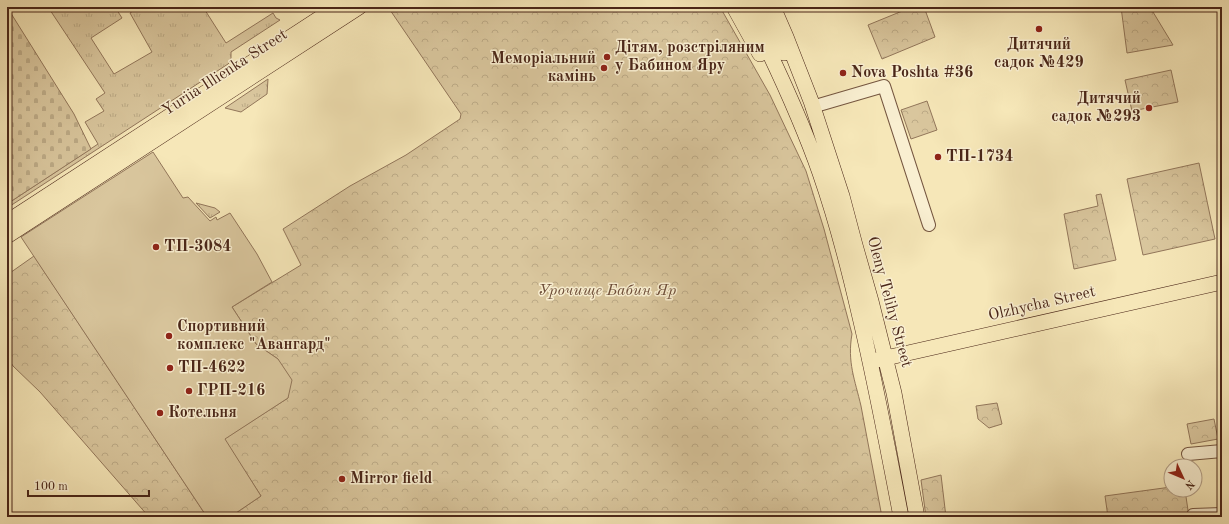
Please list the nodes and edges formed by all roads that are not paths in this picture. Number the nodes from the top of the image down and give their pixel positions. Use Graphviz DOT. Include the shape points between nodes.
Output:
graph roads {
  1 [pos="337,7"];
  2 [pos="734,7"];
  3 [pos="747,7"];
  4 [pos="759,7"];
  5 [pos="772,7"];
  6 [pos="354,8"];
  7 [pos="811,104"];
  8 [pos="794,109"];
  9 [pos="148,138"];
  10 [pos="7,222"];
  11 [pos="929,225"];
  12 [pos="7,236"];
  13 [pos="1222,282"];
  14 [pos="886,358"];
  15 [pos="870,362"];
  16 [pos="1222,451"];
  17 [pos="1188,454"];
  18 [pos="1222,514"];
  19 [pos="1193,515"];
  20 [pos="901,517"];
  21 [pos="917,517"];
  1 -- 9 [label="main road, Yuriia Illienka Street"];
  2 -- 8 [label="main road, Oleny Telihy Street"];
  3 -- 8 [label="main road, Oleny Telihy Street" via="776,63"];
  4 -- 7 [label="main road, Oleny Telihy Street"];
  5 -- 7 [label="main road, Oleny Telihy Street"];
  6 -- 9 [label="main road, Yuriia Illienka Street"];
  7 -- 11 [label="street" via="884,86"];
  7 -- 14 [label="main road, Oleny Telihy Street" via="842,196"];
  8 -- 15 [label="main road, Oleny Telihy Street" via="811,147 844,248"];
  9 -- 10 [label="main road, Yuriia Illienka Street"];
  9 -- 12 [label="main road, Yuriia Illienka Street"];
  13 -- 14 [label="main road, Olzhycha Street"];
  14 -- 15 [label="main road, Olzhycha Street"];
  14 -- 21 [label="main road, Oleny Telihy Street"];
  15 -- 20 [label="main road, Oleny Telihy Street"];
  16 -- 17 [label="street"];
  18 -- 19 [label="street"];
}
